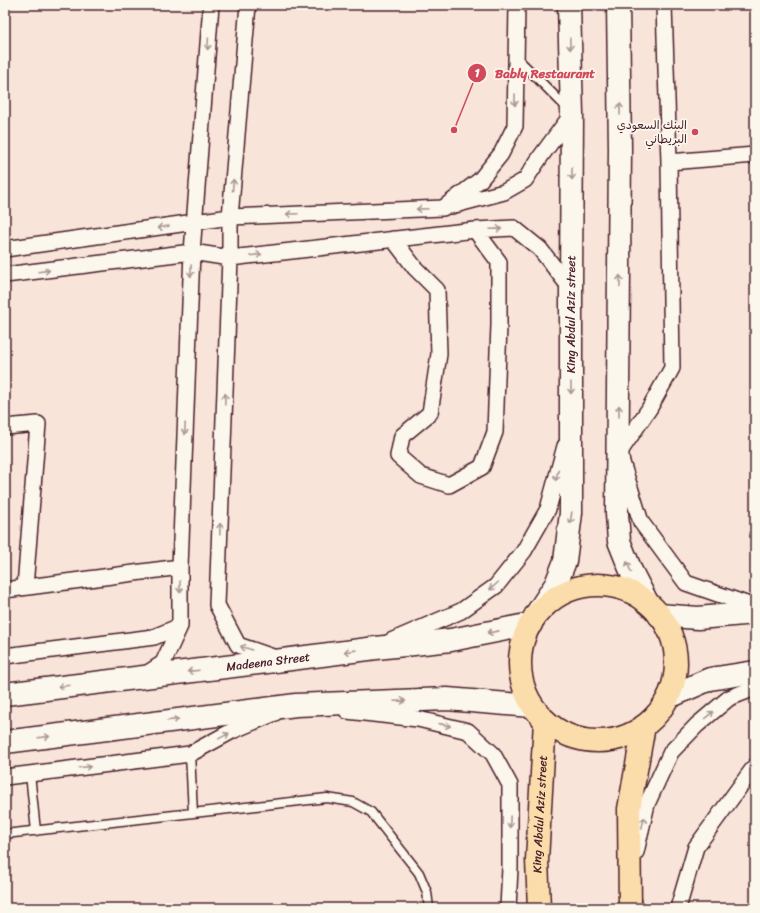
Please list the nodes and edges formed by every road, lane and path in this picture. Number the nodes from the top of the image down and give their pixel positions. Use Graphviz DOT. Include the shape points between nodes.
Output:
graph roads {
  1 [pos="211,5"];
  2 [pos="248,5"];
  3 [pos="517,5"];
  4 [pos="569,5"];
  5 [pos="618,5"];
  6 [pos="664,5"];
  7 [pos="516,57"];
  8 [pos="572,114"];
  9 [pos="755,155"];
  10 [pos="669,162"];
  11 [pos="443,208"];
  12 [pos="230,217"];
  13 [pos="195,223"];
  14 [pos="475,230"];
  15 [pos="394,239"];
  16 [pos="5,249"];
  17 [pos="192,252"];
  18 [pos="230,258"];
  19 [pos="5,276"];
  20 [pos="571,289"];
  21 [pos="571,424"];
  22 [pos="5,427"];
  23 [pos="619,453"];
  24 [pos="180,567"];
  25 [pos="26,587"];
  26 [pos="5,590"];
  27 [pos="755,607"];
  28 [pos="653,608"];
  29 [pos="755,613"];
  30 [pos="533,620"];
  31 [pos="180,626"];
  32 [pos="376,648"];
  33 [pos="5,656"];
  34 [pos="283,660"];
  35 [pos="755,672"];
  36 [pos="143,676"];
  37 [pos="755,688"];
  38 [pos="5,694"];
  39 [pos="669,697"];
  40 [pos="296,705"];
  41 [pos="539,713"];
  42 [pos="644,726"];
  43 [pos="5,742"];
  44 [pos="190,754"];
  45 [pos="755,766"];
  46 [pos="30,774"];
  47 [pos="5,777"];
  48 [pos="193,813"];
  49 [pos="36,831"];
  50 [pos="5,834"];
  51 [pos="630,875"];
  52 [pos="429,908"];
  53 [pos="508,908"];
  54 [pos="539,908"];
  55 [pos="630,908"];
  56 [pos="678,908"];
  1 -- 13 [label="street, one-way"];
  12 -- 2 [label="street, one-way"];
  3 -- 7 [label="street"];
  4 -- 8 [label="main road, King Abdul Aziz street, one-way"];
  23 -- 5 [label="main road, one-way"];
  6 -- 10 [label="street"];
  7 -- 8 [label="lane"];
  7 -- 11 [label="street, one-way" via="515,126 501,154 480,180"];
  8 -- 11 [label="street" via="525,180 504,192"];
  8 -- 20 [label="main road, King Abdul Aziz street, one-way"];
  9 -- 10 [label="street"];
  10 -- 23 [label="street" via="672,368 649,409"];
  11 -- 12 [label="street, one-way"];
  12 -- 13 [label="street"];
  12 -- 18 [label="street"];
  13 -- 16 [label="street, one-way"];
  13 -- 17 [label="street"];
  14 -- 15 [label="street"];
  14 -- 15 [label="street" via="499,262 495,432 482,467 449,485 421,476 398,456 402,436 430,413 439,354 437,290 415,268"];
  14 -- 20 [label="street, one-way" via="514,228 540,249"];
  18 -- 15 [label="street, one-way"];
  17 -- 18 [label="street"];
  19 -- 17 [label="street, one-way"];
  17 -- 24 [label="street, one-way"];
  34 -- 18 [label="street, one-way" via="238,645 217,605"];
  20 -- 21 [label="main road, King Abdul Aziz street, one-way"];
  21 -- 30 [label="main road, King Abdul Aziz street, one-way" via="572,513 565,561 556,584"];
  21 -- 32 [label="street, one-way" via="548,509 524,551 496,586 461,612"];
  22 -- 25 [label="street" via="38,424"];
  23 -- 27 [label="street" via="641,522 686,583"];
  28 -- 23 [label="main road, one-way" via="631,571 619,541"];
  24 -- 25 [label="street"];
  24 -- 31 [label="street, one-way"];
  25 -- 26 [label="street"];
  28 -- 29 [label="main road" via="698,618"];
  28 -- 30 [label="main road" via="625,590 601,585 576,588 553,599"];
  28 -- 39 [label="main road" via="664,620 675,644 677,669"];
  30 -- 32 [label="main road, Madeena Street, one-way" via="451,640"];
  30 -- 41 [label="main road" via="524,637 520,661 522,684"];
  31 -- 33 [label="street" via="154,637"];
  31 -- 36 [label="street" via="163,663"];
  32 -- 34 [label="main road, Madeena Street, one-way"];
  34 -- 36 [label="main road, Madeena Street, one-way"];
  35 -- 39 [label="main road" via="710,679"];
  36 -- 38 [label="main road, Madeena Street, one-way"];
  51 -- 37 [label="street, one-way" via="647,804 671,752 697,725 729,698"];
  39 -- 42 [label="main road" via="658,715"];
  40 -- 41 [label="main road, one-way" via="447,699"];
  43 -- 40 [label="main road, one-way"];
  44 -- 40 [label="street, one-way" via="232,731"];
  40 -- 53 [label="street, one-way" via="418,719 468,730 493,754 510,785"];
  41 -- 42 [label="main road" via="548,724 569,736 593,742 617,740"];
  41 -- 54 [label="main road, King Abdul Aziz street"];
  42 -- 51 [label="main road" via="629,809"];
  46 -- 44 [label="street, one-way"];
  44 -- 48 [label="lane"];
  45 -- 56 [label="street" via="696,847"];
  46 -- 47 [label="street"];
  46 -- 49 [label="lane"];
  48 -- 49 [label="lane"];
  48 -- 52 [label="lane" via="327,798 353,802 371,812 419,873 427,892"];
  49 -- 50 [label="lane"];
  51 -- 55 [label="main road"];
}
